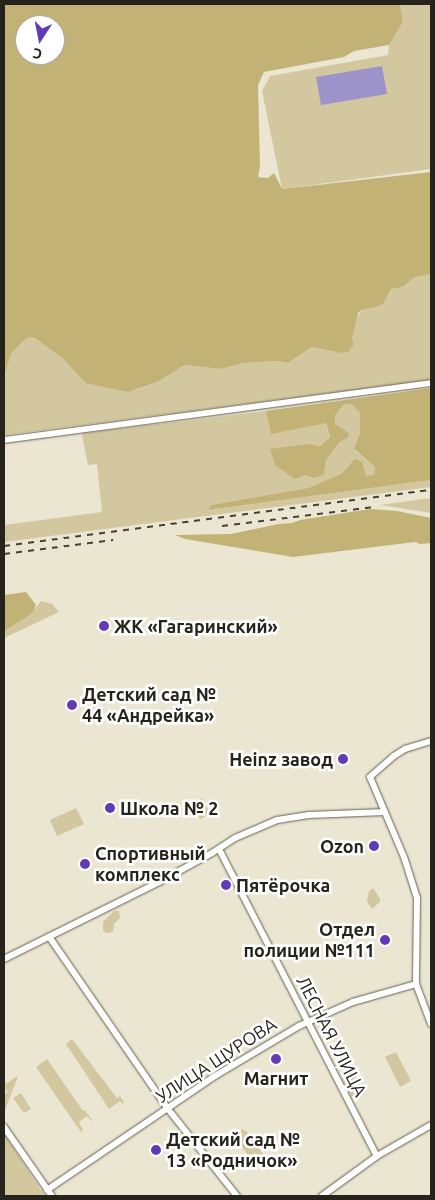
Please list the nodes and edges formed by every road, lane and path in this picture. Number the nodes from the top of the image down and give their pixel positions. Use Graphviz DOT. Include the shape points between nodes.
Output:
graph roads {
  1 [pos="431,383"];
  2 [pos="4,440"];
  3 [pos="431,741"];
  4 [pos="385,812"];
  5 [pos="218,849"];
  6 [pos="50,938"];
  7 [pos="4,959"];
  8 [pos="416,984"];
  9 [pos="308,1022"];
  10 [pos="431,1024"];
  11 [pos="168,1109"];
  12 [pos="431,1125"];
  13 [pos="4,1127"];
  14 [pos="377,1156"];
  15 [pos="47,1190"];
  16 [pos="327,1195"];
  17 [pos="52,1196"];
  18 [pos="236,1196"];
  1 -- 2 [label="street"];
  3 -- 4 [label="street" via="400,752 370,778"];
  4 -- 5 [label="street" via="289,817 235,838"];
  4 -- 8 [label="street" via="404,857 418,904"];
  5 -- 6 [label="street"];
  5 -- 9 [label="street, ЛЕСНАЯ УЛИЦА"];
  6 -- 7 [label="street"];
  6 -- 11 [label="street"];
  8 -- 9 [label="street, УЛИЦА ЩУРОВА" via="354,1002"];
  8 -- 10 [label="street"];
  9 -- 11 [label="street, УЛИЦА ЩУРОВА" via="215,1076"];
  9 -- 14 [label="street, ЛЕСНАЯ УЛИЦА"];
  11 -- 15 [label="street, УЛИЦА ЩУРОВА"];
  11 -- 18 [label="street"];
  12 -- 14 [label="street"];
  13 -- 15 [label="street"];
  14 -- 16 [label="street"];
  15 -- 17 [label="street"];
}
